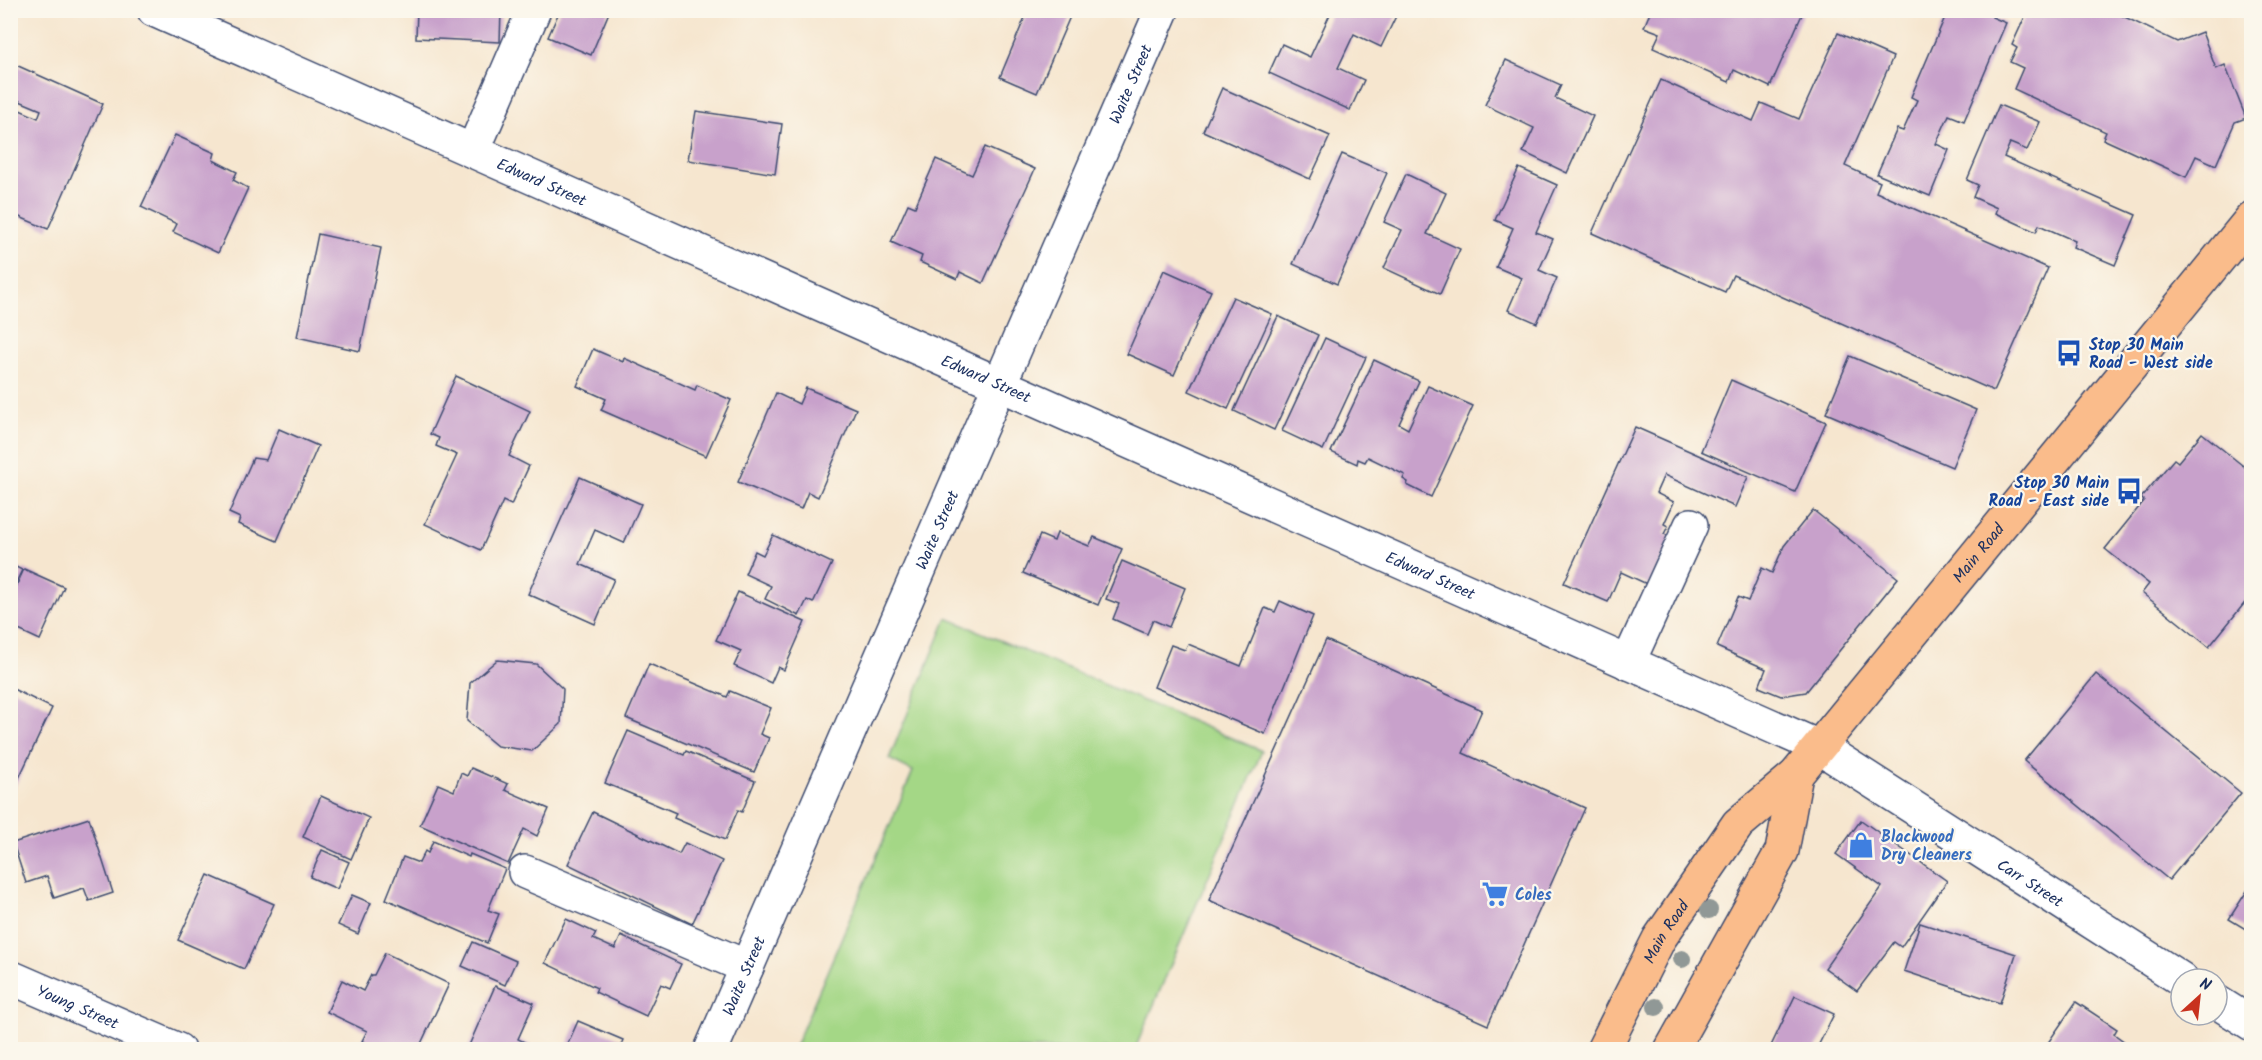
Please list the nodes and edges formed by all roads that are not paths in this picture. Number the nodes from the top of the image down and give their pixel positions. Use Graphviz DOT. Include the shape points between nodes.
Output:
graph roads {
  1 [pos="154,10"];
  2 [pos="534,10"];
  3 [pos="1162,10"];
  4 [pos="472,151"];
  5 [pos="2252,218"];
  6 [pos="1000,384"];
  7 [pos="1691,525"];
  8 [pos="1628,663"];
  9 [pos="1820,747"];
  10 [pos="1796,776"];
  11 [pos="525,873"];
  12 [pos="747,967"];
  13 [pos="2169,971"];
  14 [pos="10,977"];
  15 [pos="2229,1010"];
  16 [pos="2252,1024"];
  17 [pos="178,1050"];
  18 [pos="711,1050"];
  19 [pos="1603,1050"];
  20 [pos="1671,1050"];
  1 -- 4 [label="street, Edward Street"];
  2 -- 4 [label="street"];
  3 -- 6 [label="street, Waite Street"];
  4 -- 6 [label="street, Edward Street"];
  5 -- 9 [label="main road, Main Road"];
  6 -- 8 [label="street, Edward Street"];
  6 -- 12 [label="street, Waite Street"];
  7 -- 8 [label="street"];
  8 -- 9 [label="street, Edward Street"];
  9 -- 10 [label="main road, Main Road"];
  9 -- 13 [label="street, Carr Street"];
  10 -- 19 [label="main road, Main Road" via="1738,824 1659,939"];
  10 -- 20 [label="main road, Main Road" via="1782,851"];
  11 -- 12 [label="street"];
  12 -- 18 [label="street, Waite Street"];
  14 -- 17 [label="street, Young Street"];
  15 -- 16 [label="street"];
}
